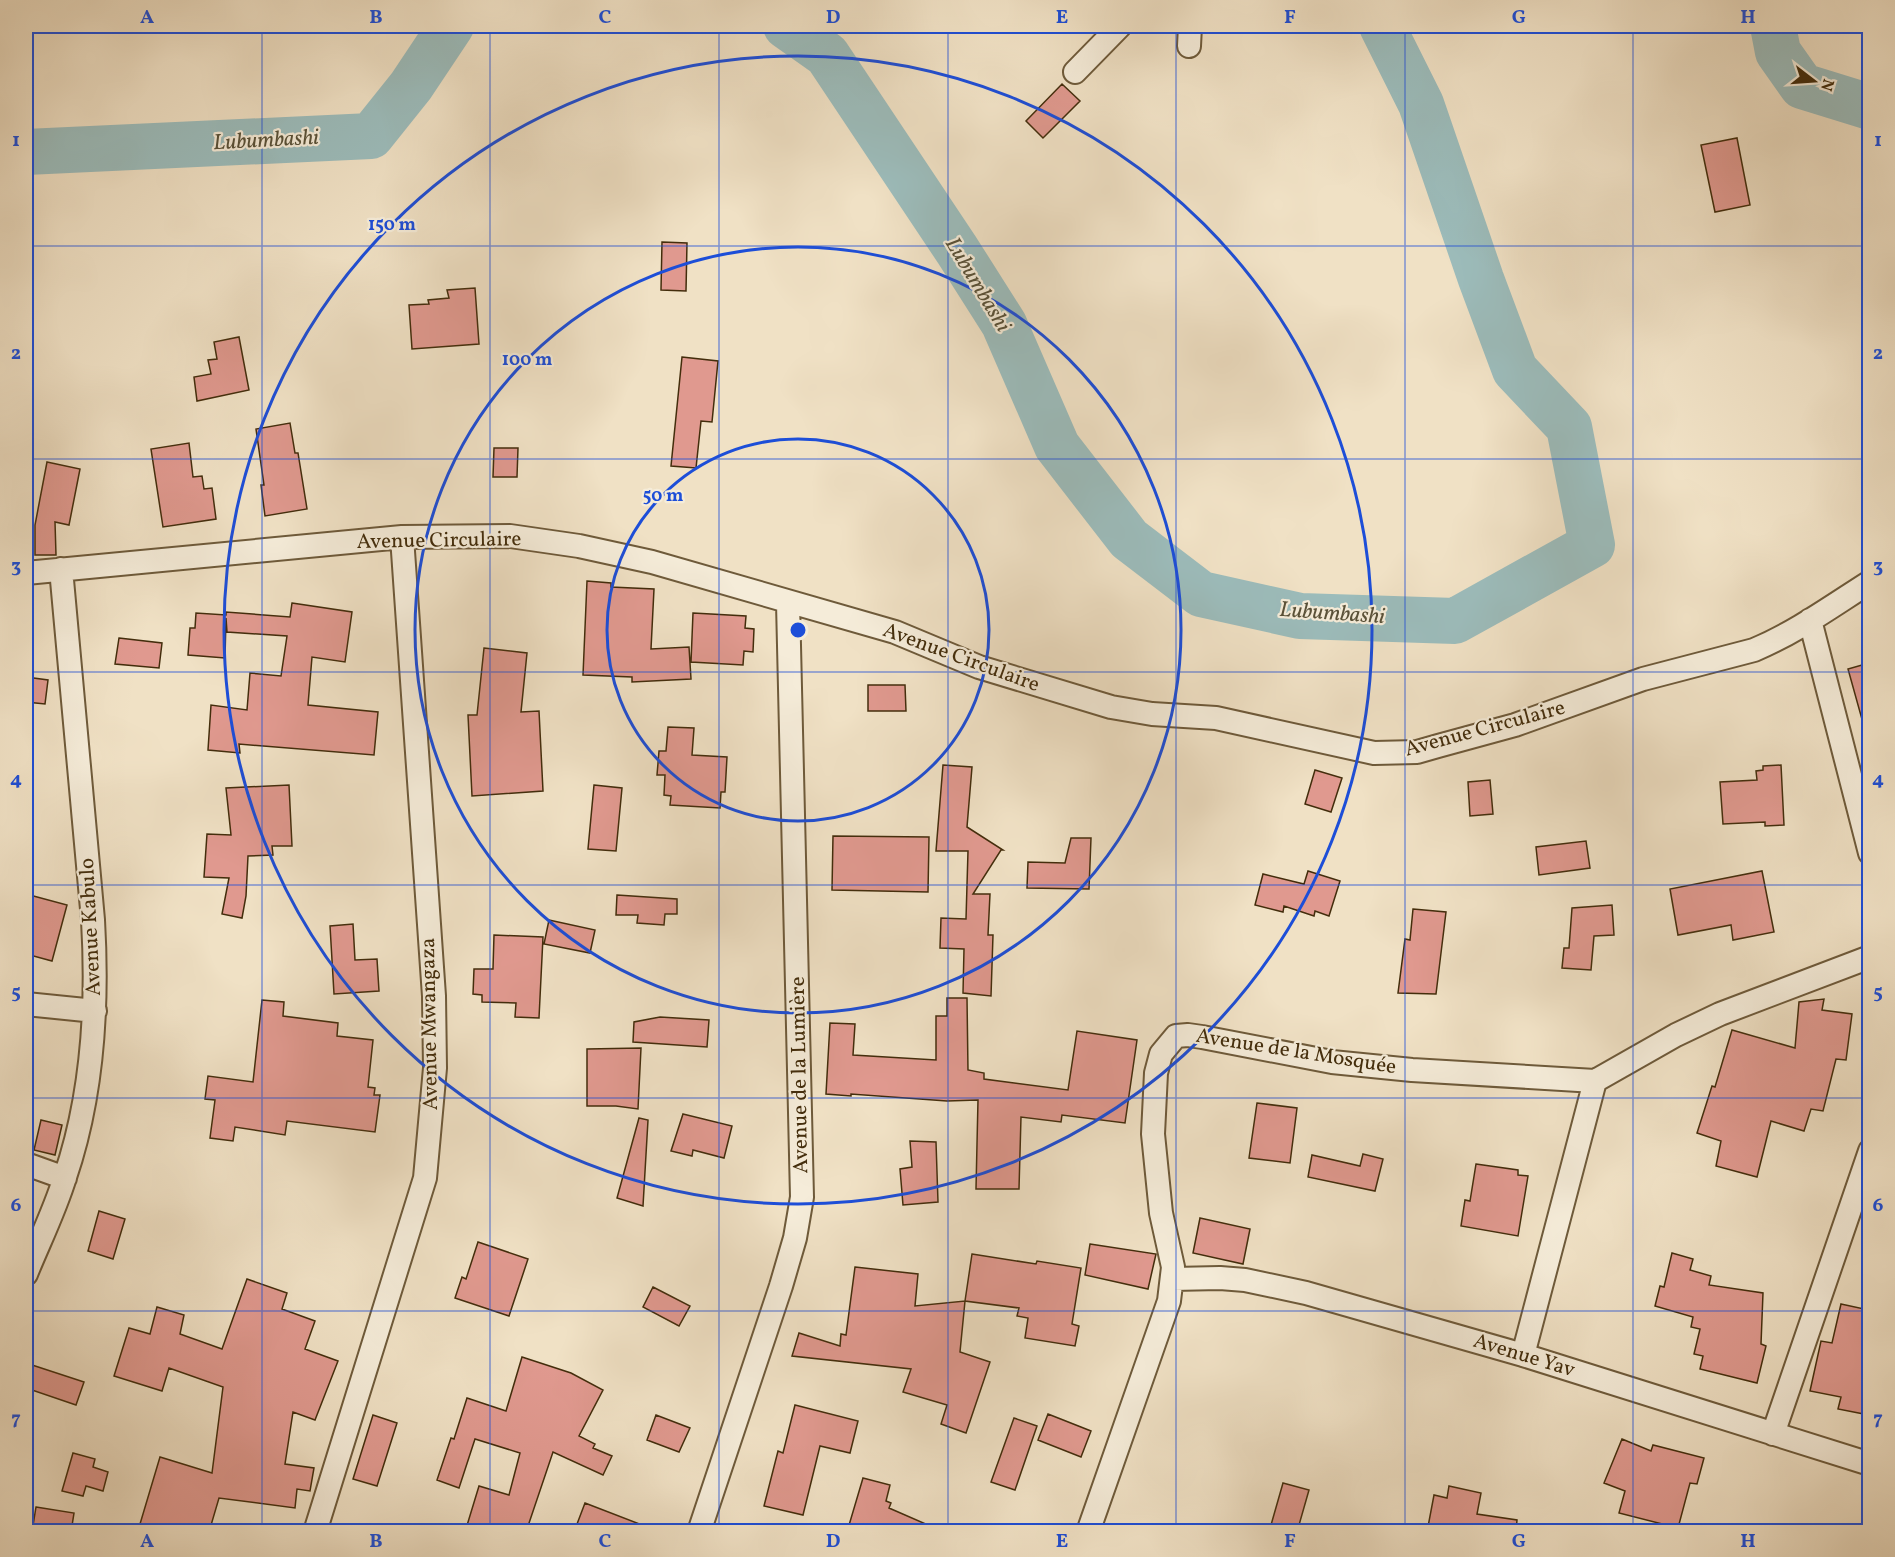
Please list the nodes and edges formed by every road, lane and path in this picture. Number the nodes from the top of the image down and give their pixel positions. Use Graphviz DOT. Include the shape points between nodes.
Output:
graph roads {
  1 [pos="1120,26"];
  2 [pos="1075,72"];
  3 [pos="402,537"];
  4 [pos="61,569"];
  5 [pos="26,573"];
  6 [pos="1869,582"];
  7 [pos="788,603"];
  8 [pos="1810,620"];
  9 [pos="1869,853"];
  10 [pos="1869,957"];
  11 [pos="26,1004"];
  12 [pos="95,1011"];
  13 [pos="1595,1081"];
  14 [pos="1869,1151"];
  15 [pos="26,1164"];
  16 [pos="65,1178"];
  17 [pos="26,1274"];
  18 [pos="1173,1279"];
  19 [pos="1523,1355"];
  20 [pos="1773,1434"];
  21 [pos="1869,1464"];
  22 [pos="315,1532"];
  23 [pos="699,1532"];
  24 [pos="1088,1532"];
  1 -- 2 [label="street"];
  3 -- 4 [label="street, Avenue Circulaire"];
  3 -- 7 [label="street, Avenue Circulaire" via="510,536 579,546 652,562"];
  3 -- 22 [label="street, Avenue Mwangaza" via="434,996 432,1116 425,1178"];
  4 -- 5 [label="street, Avenue Circulaire"];
  4 -- 12 [label="street, Avenue Kabulo" via="93,920"];
  6 -- 8 [label="street, Avenue Circulaire"];
  7 -- 8 [label="street, Avenue Circulaire" via="895,632 1006,676 1111,707 1216,718 1374,753 1417,752 1515,724 1643,679 1754,650"];
  7 -- 23 [label="street, Avenue de la Lumière" via="802,1197 781,1286"];
  8 -- 9 [label="street"];
  10 -- 13 [label="street" via="1720,1014"];
  11 -- 12 [label="street"];
  12 -- 16 [label="street, Avenue Kabulo" via="83,1100"];
  13 -- 18 [label="street, Avenue de la Mosquée" via="1332,1062 1202,1036 1176,1036 1161,1054 1156,1073 1153,1134 1157,1185"];
  13 -- 19 [label="street"];
  14 -- 20 [label="street"];
  15 -- 16 [label="street"];
  16 -- 17 [label="street, Avenue Kabulo"];
  18 -- 19 [label="street, Avenue Yav" via="1256,1282"];
  18 -- 24 [label="street, Avenue de la Mosquée" via="1169,1302"];
  19 -- 20 [label="street, Avenue Yav"];
  20 -- 21 [label="street, Avenue Yav"];
}
